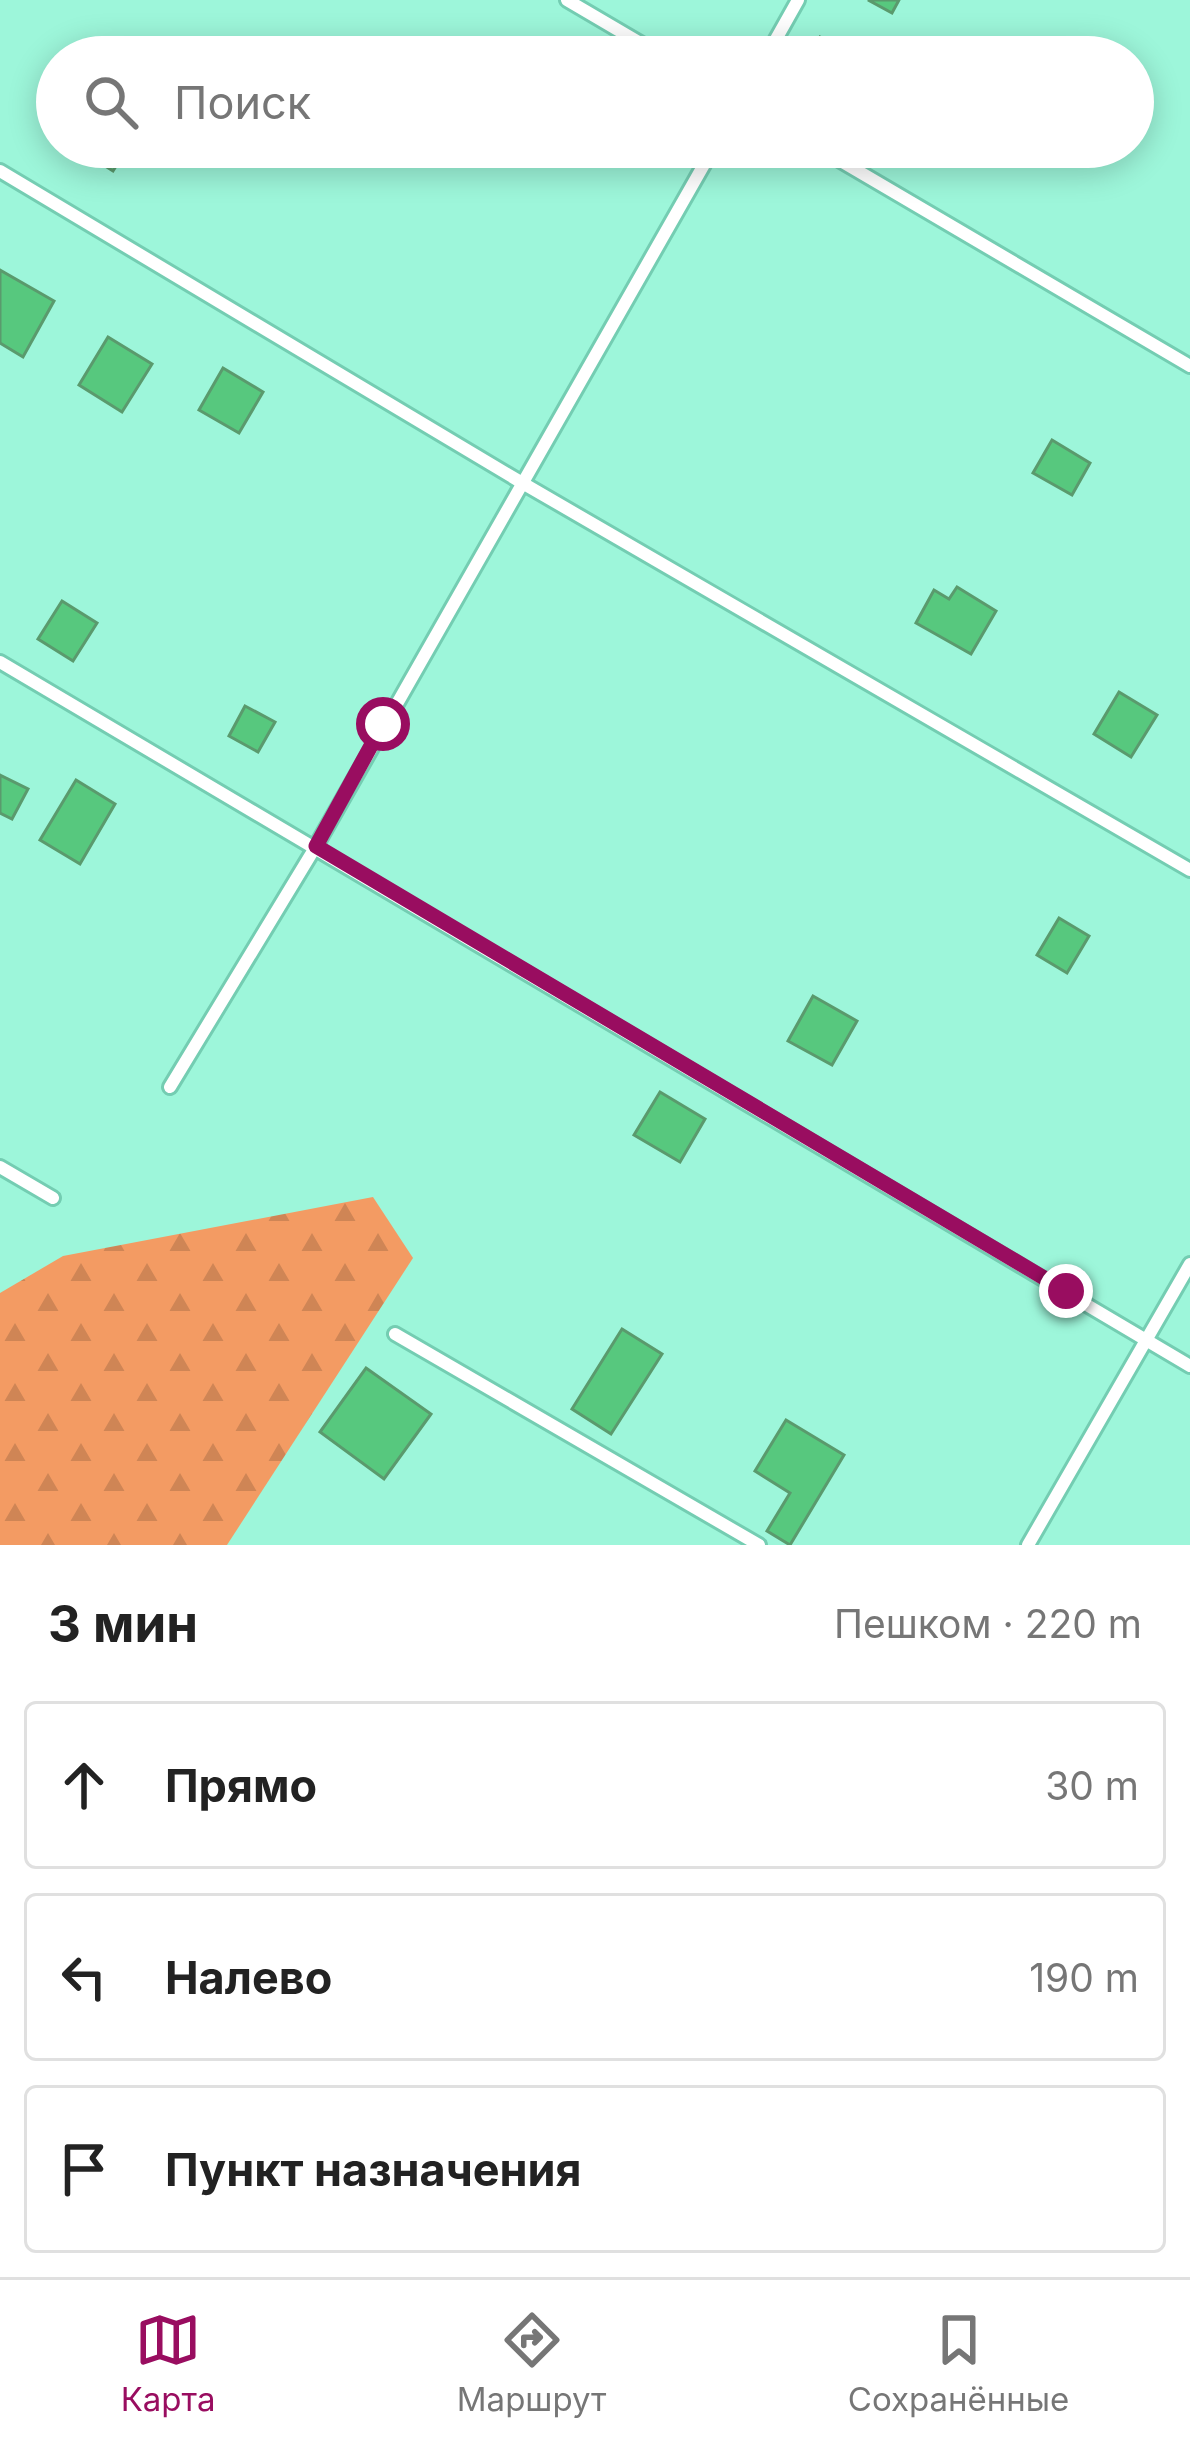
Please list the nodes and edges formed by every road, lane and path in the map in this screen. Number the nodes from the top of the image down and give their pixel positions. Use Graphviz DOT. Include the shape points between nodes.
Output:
graph roads {
  1 [pos="567,0"];
  2 [pos="799,0"];
  3 [pos="628,36"];
  4 [pos="778,36"];
  5 [pos="702,168"];
  6 [pos="853,168"];
  7 [pos="0,171"];
  8 [pos="1190,366"];
  9 [pos="519,481"];
  10 [pos="0,662"];
  11 [pos="316,846"];
  12 [pos="1190,871"];
  13 [pos="170,1087"];
  14 [pos="0,1167"];
  15 [pos="53,1198"];
  16 [pos="1190,1264"];
  17 [pos="395,1334"];
  18 [pos="1145,1338"];
  19 [pos="1190,1366"];
  20 [pos="759,1545"];
  21 [pos="1028,1545"];
  1 -- 3 [label="lane"];
  2 -- 4 [label="lane"];
  5 -- 9 [label="lane"];
  6 -- 8 [label="lane"];
  7 -- 9 [label="lane"];
  9 -- 11 [label="lane"];
  9 -- 12 [label="lane"];
  10 -- 11 [label="lane"];
  11 -- 13 [label="lane"];
  11 -- 18 [label="lane"];
  14 -- 15 [label="lane"];
  16 -- 18 [label="lane"];
  17 -- 20 [label="lane"];
  18 -- 19 [label="lane"];
  18 -- 21 [label="lane"];
}
